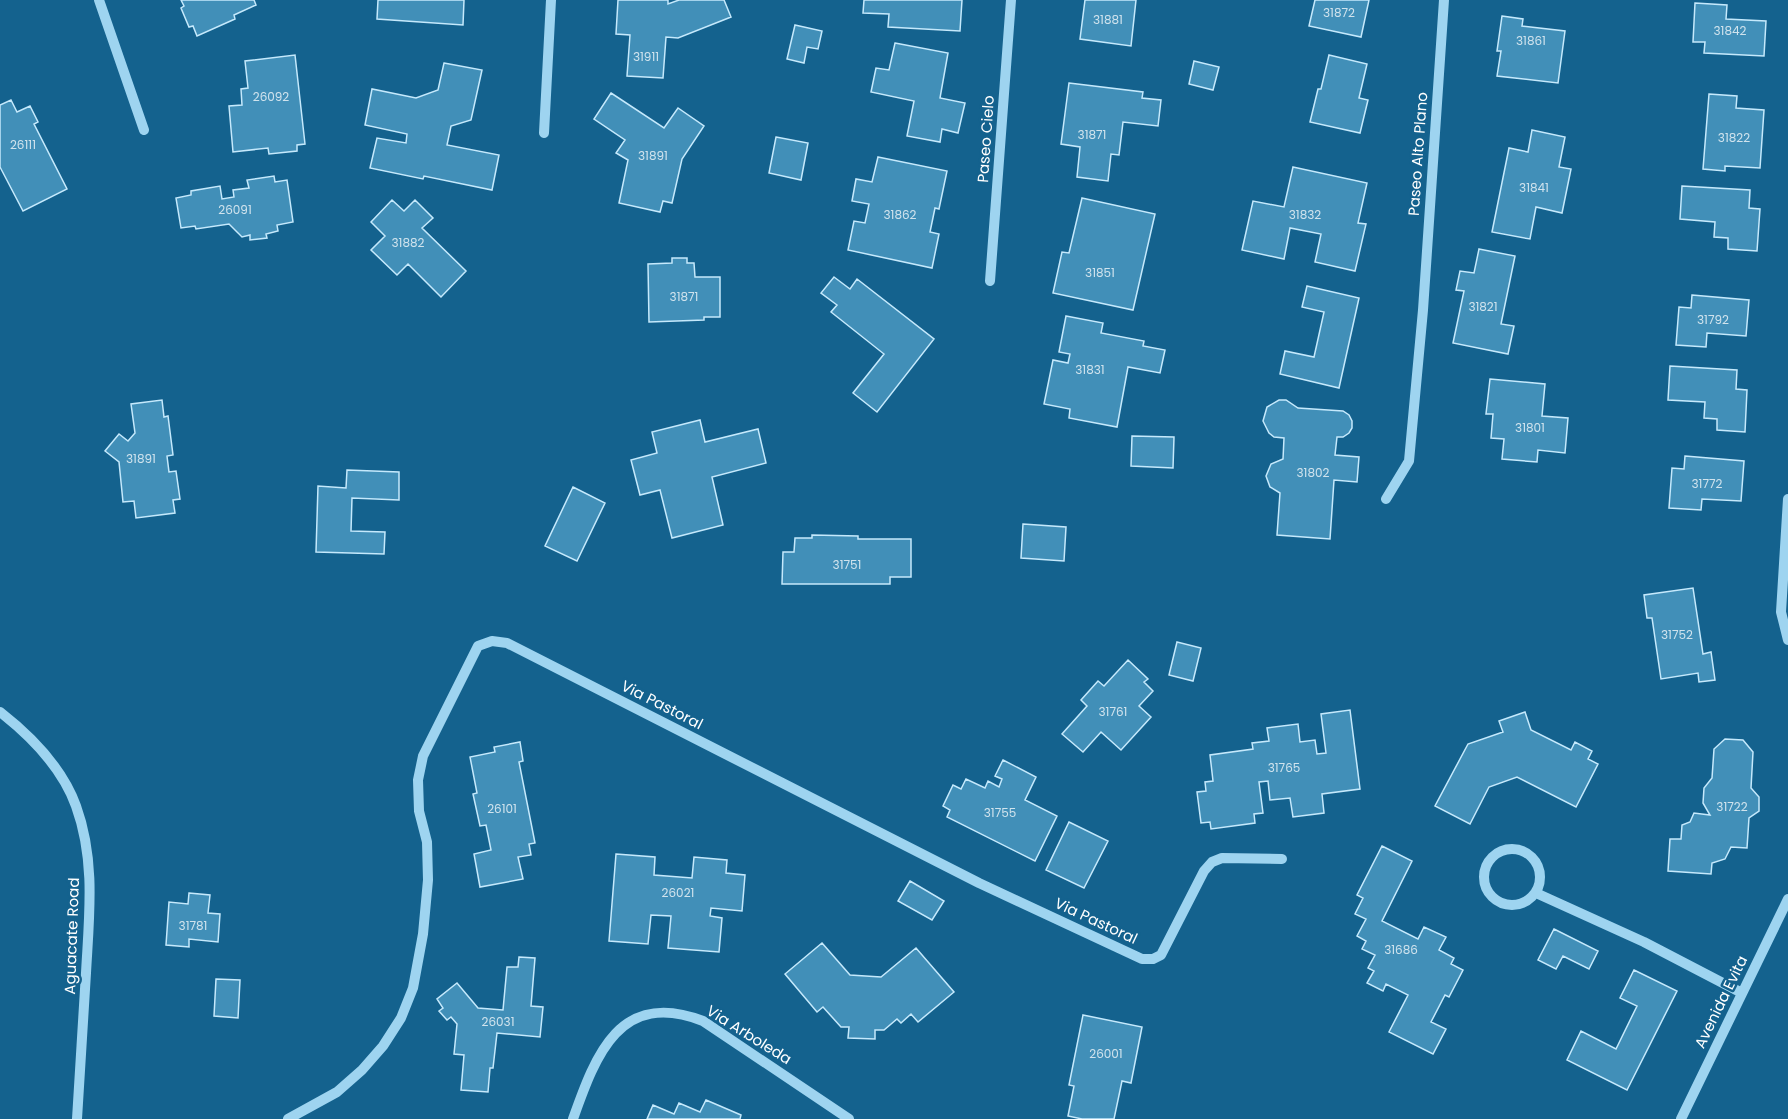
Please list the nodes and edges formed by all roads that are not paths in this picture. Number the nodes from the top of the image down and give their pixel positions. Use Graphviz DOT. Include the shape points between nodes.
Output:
graph roads {
  1 [pos="99,0"];
  2 [pos="551,0"];
  3 [pos="1011,0"];
  4 [pos="1444,0"];
  5 [pos="144,130"];
  6 [pos="544,133"];
  7 [pos="990,281"];
  8 [pos="1386,499"];
  9 [pos="1788,499"];
  10 [pos="1788,640"];
  11 [pos="0,712"];
  12 [pos="1282,859"];
  13 [pos="1536,893"];
  14 [pos="1788,899"];
  15 [pos="1742,993"];
  16 [pos="77,1119"];
  17 [pos="288,1119"];
  18 [pos="573,1119"];
  19 [pos="849,1119"];
  20 [pos="1681,1119"];
  1 -- 5 [label="street"];
  2 -- 6 [label="street"];
  3 -- 7 [label="street, Paseo Cielo"];
  4 -- 8 [label="street, Paseo Alto Plano" via="1409,462"];
  9 -- 10 [label="street" via="1781,612"];
  11 -- 16 [label="street, Aguacate Road" via="36,741 57,770 76,805 85,838 91,887"];
  12 -- 17 [label="street, Via Pastoral" via="1222,858 1212,862 1161,955 1142,959 979,882 507,643 492,640 478,646 423,756 418,780 419,811 427,842 428,880 413,988 401,1018 362,1070 337,1092"];
  13 -- 13 [label="street" via="1516,905 1504,904 1487,889 1486,866 1503,850 1515,848 1526,852 1540,870"];
  13 -- 15 [label="street" via="1644,942"];
  14 -- 15 [label="street, Avenida Evita"];
  15 -- 20 [label="street, Avenida Evita"];
  18 -- 19 [label="street, Via Arboleda" via="585,1084 621,1026 641,1016 662,1012 703,1021"];
}
